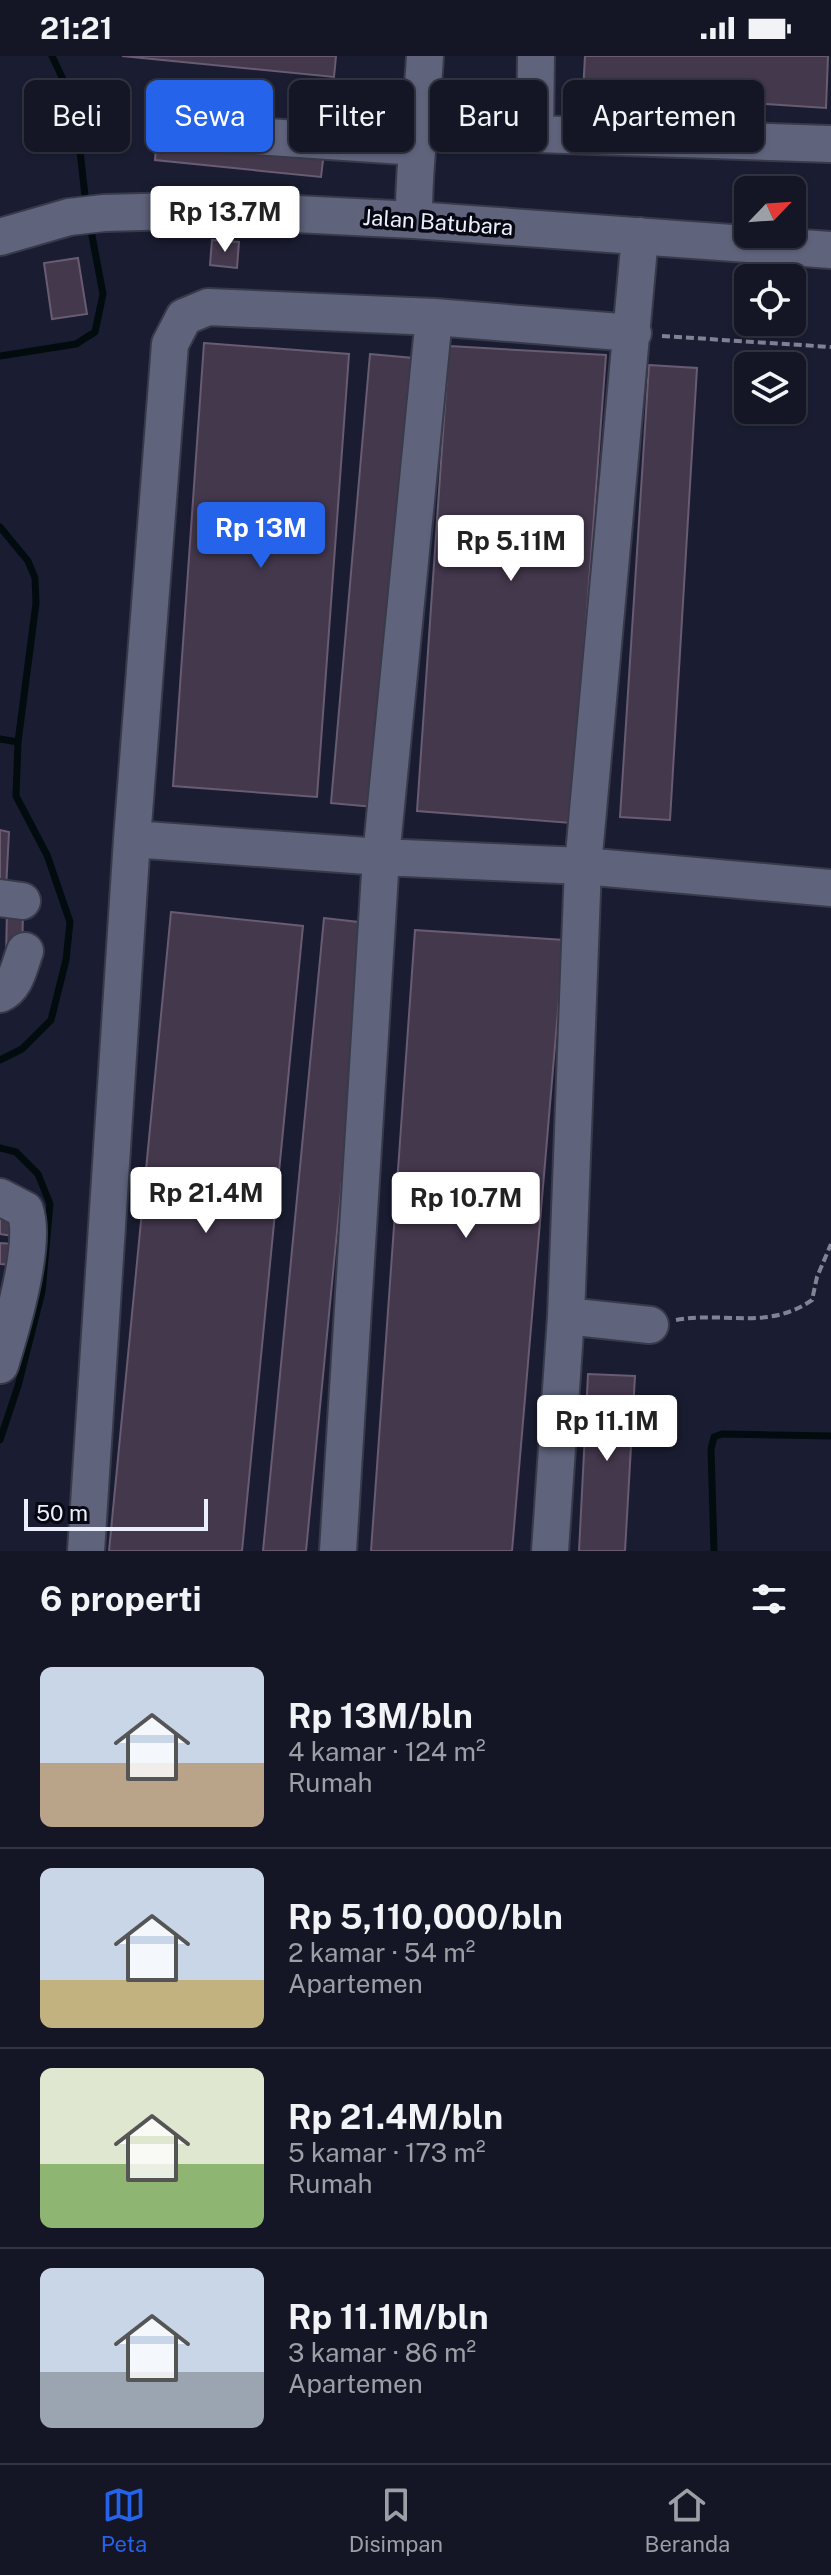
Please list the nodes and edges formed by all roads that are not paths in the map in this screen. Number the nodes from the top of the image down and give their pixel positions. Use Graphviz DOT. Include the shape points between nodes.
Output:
graph roads {
  1 [pos="425,56"];
  2 [pos="536,56"];
  3 [pos="536,80"];
  4 [pos="273,132"];
  5 [pos="420,134"];
  6 [pos="430,134"];
  7 [pos="547,134"];
  8 [pos="831,144"];
  9 [pos="414,220"];
  10 [pos="640,236"];
  11 [pos="0,237"];
  12 [pos="831,250"];
  13 [pos="434,317"];
  14 [pos="633,333"];
  15 [pos="132,839"];
  16 [pos="381,857"];
  17 [pos="583,866"];
  18 [pos="831,888"];
  19 [pos="25,951"];
  20 [pos="0,994"];
  21 [pos="0,1197"];
  22 [pos="7,1315"];
  23 [pos="566,1316"];
  24 [pos="650,1325"];
  25 [pos="0,1365"];
  26 [pos="86,1551"];
  27 [pos="338,1551"];
  28 [pos="550,1551"];
  1 -- 5 [label="street"];
  2 -- 3 [label="street"];
  4 -- 5 [label="street"];
  5 -- 6 [label="street"];
  5 -- 9 [label="street"];
  7 -- 8 [label="street"];
  9 -- 10 [label="street, Jalan Batubara"];
  9 -- 11 [label="street, Jalan Batubara" via="217,210 104,213"];
  10 -- 12 [label="street, Jalan Batubara"];
  10 -- 14 [label="street"];
  13 -- 14 [label="street"];
  13 -- 15 [label="street" via="208,307 184,317 170,344"];
  13 -- 16 [label="street"];
  14 -- 17 [label="street"];
  15 -- 16 [label="street"];
  15 -- 26 [label="street"];
  16 -- 17 [label="street"];
  16 -- 27 [label="street"];
  17 -- 18 [label="street"];
  17 -- 23 [label="street"];
  19 -- 20 [label="street" via="14,981"];
  21 -- 22 [label="street" via="25,1210 29,1235"];
  22 -- 25 [label="street"];
  23 -- 24 [label="street"];
  23 -- 28 [label="street"];
}
